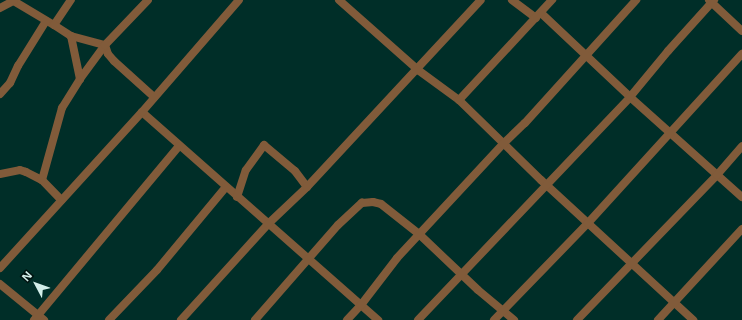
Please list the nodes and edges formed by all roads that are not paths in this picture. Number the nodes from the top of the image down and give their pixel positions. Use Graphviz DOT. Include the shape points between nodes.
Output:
graph roads {
  1 [pos="12,0"];
  2 [pos="70,0"];
  3 [pos="148,0"];
  4 [pos="239,0"];
  5 [pos="339,0"];
  6 [pos="481,0"];
  7 [pos="512,0"];
  8 [pos="552,0"];
  9 [pos="636,0"];
  10 [pos="712,1"];
  11 [pos="0,8"];
  12 [pos="538,16"];
  13 [pos="46,21"];
  14 [pos="54,25"];
  15 [pos="742,31"];
  16 [pos="71,36"];
  17 [pos="106,45"];
  18 [pos="742,54"];
  19 [pos="586,56"];
  20 [pos="418,70"];
  21 [pos="80,79"];
  22 [pos="0,94"];
  23 [pos="630,97"];
  24 [pos="154,98"];
  25 [pos="459,100"];
  26 [pos="142,112"];
  27 [pos="670,132"];
  28 [pos="503,144"];
  29 [pos="179,146"];
  30 [pos="742,146"];
  31 [pos="0,174"];
  32 [pos="717,175"];
  33 [pos="42,180"];
  34 [pos="546,185"];
  35 [pos="226,187"];
  36 [pos="307,187"];
  37 [pos="237,197"];
  38 [pos="742,197"];
  39 [pos="61,200"];
  40 [pos="588,223"];
  41 [pos="268,224"];
  42 [pos="742,229"];
  43 [pos="419,234"];
  44 [pos="308,259"];
  45 [pos="632,264"];
  46 [pos="0,268"];
  47 [pos="462,275"];
  48 [pos="0,284"];
  49 [pos="674,303"];
  50 [pos="361,305"];
  51 [pos="503,311"];
  52 [pos="39,318"];
  53 [pos="109,320"];
  54 [pos="181,320"];
  55 [pos="256,320"];
  56 [pos="347,320"];
  57 [pos="378,320"];
  58 [pos="418,320"];
  59 [pos="494,320"];
  60 [pos="514,320"];
  61 [pos="577,320"];
  62 [pos="658,320"];
  63 [pos="693,320"];
  1 -- 11 [label="street"];
  1 -- 13 [label="street"];
  2 -- 14 [label="street"];
  3 -- 17 [label="street"];
  4 -- 24 [label="street"];
  5 -- 20 [label="street"];
  6 -- 20 [label="street"];
  7 -- 12 [label="street"];
  8 -- 12 [label="street"];
  9 -- 19 [label="street"];
  10 -- 15 [label="street"];
  10 -- 23 [label="street"];
  12 -- 19 [label="street"];
  12 -- 25 [label="street"];
  13 -- 14 [label="street"];
  13 -- 22 [label="street" via="10,83"];
  14 -- 16 [label="street"];
  16 -- 17 [label="street"];
  16 -- 21 [label="street"];
  17 -- 21 [label="street"];
  17 -- 24 [label="street" via="108,54 114,61"];
  18 -- 27 [label="street"];
  19 -- 23 [label="street"];
  19 -- 28 [label="street"];
  20 -- 25 [label="street"];
  20 -- 36 [label="street"];
  21 -- 33 [label="street" via="62,108"];
  23 -- 27 [label="street"];
  23 -- 34 [label="street"];
  24 -- 26 [label="street"];
  25 -- 28 [label="street"];
  26 -- 29 [label="street"];
  26 -- 39 [label="street"];
  27 -- 32 [label="street"];
  27 -- 40 [label="street"];
  28 -- 34 [label="street"];
  28 -- 43 [label="street"];
  29 -- 35 [label="street"];
  29 -- 52 [label="street"];
  30 -- 32 [label="street"];
  31 -- 33 [label="street" via="20,170"];
  32 -- 38 [label="street"];
  32 -- 45 [label="street"];
  33 -- 39 [label="street"];
  34 -- 40 [label="street"];
  34 -- 47 [label="street"];
  35 -- 37 [label="street"];
  35 -- 53 [label="street" via="157,270"];
  36 -- 37 [label="street" via="295,171 264,145 246,170"];
  36 -- 41 [label="street"];
  37 -- 41 [label="street"];
  39 -- 46 [label="street"];
  40 -- 45 [label="street"];
  40 -- 51 [label="street"];
  41 -- 44 [label="street"];
  41 -- 54 [label="street"];
  42 -- 49 [label="street"];
  43 -- 44 [label="street" via="381,204 362,203 338,225"];
  43 -- 47 [label="street"];
  43 -- 50 [label="street"];
  44 -- 50 [label="street"];
  44 -- 55 [label="street"];
  45 -- 49 [label="street"];
  45 -- 61 [label="street"];
  47 -- 51 [label="street"];
  47 -- 58 [label="street"];
  48 -- 52 [label="street"];
  49 -- 62 [label="street"];
  49 -- 63 [label="street"];
  50 -- 56 [label="street"];
  50 -- 57 [label="street"];
  51 -- 59 [label="street"];
  51 -- 60 [label="street"];
}
